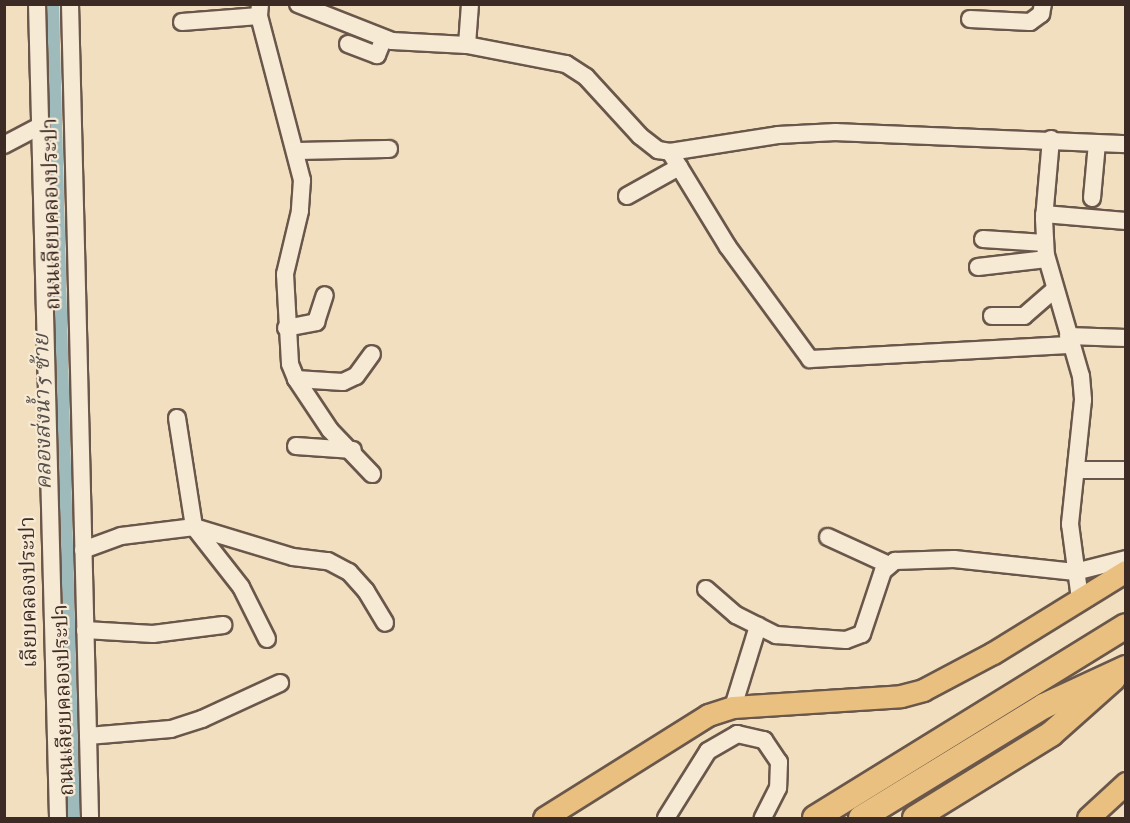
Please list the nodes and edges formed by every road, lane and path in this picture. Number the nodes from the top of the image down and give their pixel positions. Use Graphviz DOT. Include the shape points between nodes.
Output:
graph roads {
  1 [pos="37,4"];
  2 [pos="70,4"];
  3 [pos="298,4"];
  4 [pos="470,4"];
  5 [pos="1043,4"];
  6 [pos="260,10"];
  7 [pos="329,10"];
  8 [pos="970,19"];
  9 [pos="182,22"];
  10 [pos="384,38"];
  11 [pos="348,44"];
  12 [pos="467,45"];
  13 [pos="40,126"];
  14 [pos="1051,139"];
  15 [pos="1096,143"];
  16 [pos="1125,144"];
  17 [pos="4,145"];
  18 [pos="389,149"];
  19 [pos="295,152"];
  20 [pos="670,152"];
  21 [pos="679,167"];
  22 [pos="627,196"];
  23 [pos="1092,198"];
  24 [pos="1044,214"];
  25 [pos="1125,221"];
  26 [pos="983,239"];
  27 [pos="1046,251"];
  28 [pos="978,267"];
  29 [pos="1054,290"];
  30 [pos="325,295"];
  31 [pos="992,316"];
  32 [pos="286,328"];
  33 [pos="1125,338"];
  34 [pos="1069,340"];
  35 [pos="372,354"];
  36 [pos="296,379"];
  37 [pos="177,418"];
  38 [pos="296,446"];
  39 [pos="354,450"];
  40 [pos="1077,470"];
  41 [pos="1125,470"];
  42 [pos="372,474"];
  43 [pos="194,527"];
  44 [pos="828,537"];
  45 [pos="83,550"];
  46 [pos="1125,559"];
  47 [pos="889,565"];
  48 [pos="1125,571"];
  49 [pos="1075,572"];
  50 [pos="706,589"];
  51 [pos="1080,599"];
  52 [pos="386,623"];
  53 [pos="223,625"];
  54 [pos="758,626"];
  55 [pos="1125,626"];
  56 [pos="85,630"];
  57 [pos="267,639"];
  58 [pos="1124,669"];
  59 [pos="280,682"];
  60 [pos="733,707"];
  61 [pos="88,736"];
  62 [pos="1125,783"];
  63 [pos="837,804"];
  64 [pos="1107,810"];
  65 [pos="58,819"];
  66 [pos="90,819"];
  67 [pos="544,819"];
  68 [pos="666,819"];
  69 [pos="763,819"];
  70 [pos="801,819"];
  71 [pos="815,819"];
  72 [pos="861,819"];
  73 [pos="915,819"];
  74 [pos="1088,819"];
  1 -- 13 [label="street, เลียบคลองประปา"];
  2 -- 45 [label="street, ถนนเลียบคลองประปา"];
  3 -- 7 [label="street"];
  4 -- 12 [label="street"];
  5 -- 8 [label="street" via="1041,14 1030,22"];
  6 -- 9 [label="street"];
  6 -- 19 [label="street"];
  7 -- 10 [label="street"];
  10 -- 11 [label="street" via="377,55"];
  10 -- 12 [label="street" via="407,44"];
  12 -- 20 [label="street" via="566,64 586,77 640,136 658,150"];
  13 -- 17 [label="street"];
  13 -- 65 [label="street, เลียบคลองประปา"];
  14 -- 15 [label="street"];
  14 -- 20 [label="street" via="836,132 778,135"];
  14 -- 24 [label="street"];
  15 -- 16 [label="street"];
  15 -- 23 [label="street"];
  18 -- 19 [label="street"];
  19 -- 32 [label="street" via="302,198 285,274"];
  20 -- 21 [label="street"];
  21 -- 22 [label="street"];
  21 -- 34 [label="street" via="728,247 810,359"];
  24 -- 25 [label="street"];
  24 -- 27 [label="street"];
  26 -- 27 [label="street"];
  27 -- 28 [label="street"];
  27 -- 29 [label="street"];
  29 -- 31 [label="street" via="1024,316"];
  29 -- 34 [label="street"];
  30 -- 32 [label="street" via="316,322"];
  32 -- 36 [label="street" via="290,364"];
  33 -- 34 [label="street"];
  34 -- 40 [label="street" via="1083,400"];
  35 -- 36 [label="street" via="351,380"];
  36 -- 39 [label="street" via="330,430"];
  37 -- 43 [label="street"];
  38 -- 39 [label="street"];
  39 -- 42 [label="street"];
  40 -- 41 [label="street"];
  40 -- 49 [label="street" via="1071,505"];
  43 -- 45 [label="street" via="121,536"];
  43 -- 52 [label="street" via="293,557 328,561 360,585"];
  43 -- 57 [label="street" via="241,587"];
  44 -- 47 [label="street"];
  45 -- 56 [label="street, ถนนเลียบคลองประปา"];
  46 -- 49 [label="street"];
  47 -- 49 [label="street" via="904,558 954,559"];
  47 -- 54 [label="street" via="862,634 854,638 789,638"];
  48 -- 51 [label="main road"];
  49 -- 51 [label="street"];
  50 -- 54 [label="street" via="736,615"];
  51 -- 60 [label="main road" via="993,653 923,690 901,696"];
  53 -- 56 [label="street" via="153,634"];
  54 -- 60 [label="street"];
  55 -- 63 [label="highway"];
  56 -- 61 [label="street, ถนนเลียบคลองประปา"];
  58 -- 72 [label="highway" via="1044,706"];
  58 -- 73 [label="highway" via="1051,734"];
  59 -- 61 [label="street" via="202,719 171,729"];
  60 -- 67 [label="main road" via="708,715"];
  61 -- 66 [label="street, ถนนเลียบคลองประปา"];
  62 -- 64 [label="main road"];
  63 -- 70 [label="street"];
  63 -- 71 [label="highway"];
  64 -- 74 [label="main road"];
  68 -- 69 [label="street" via="708,751 737,734 764,740 779,762 778,788"];
}
